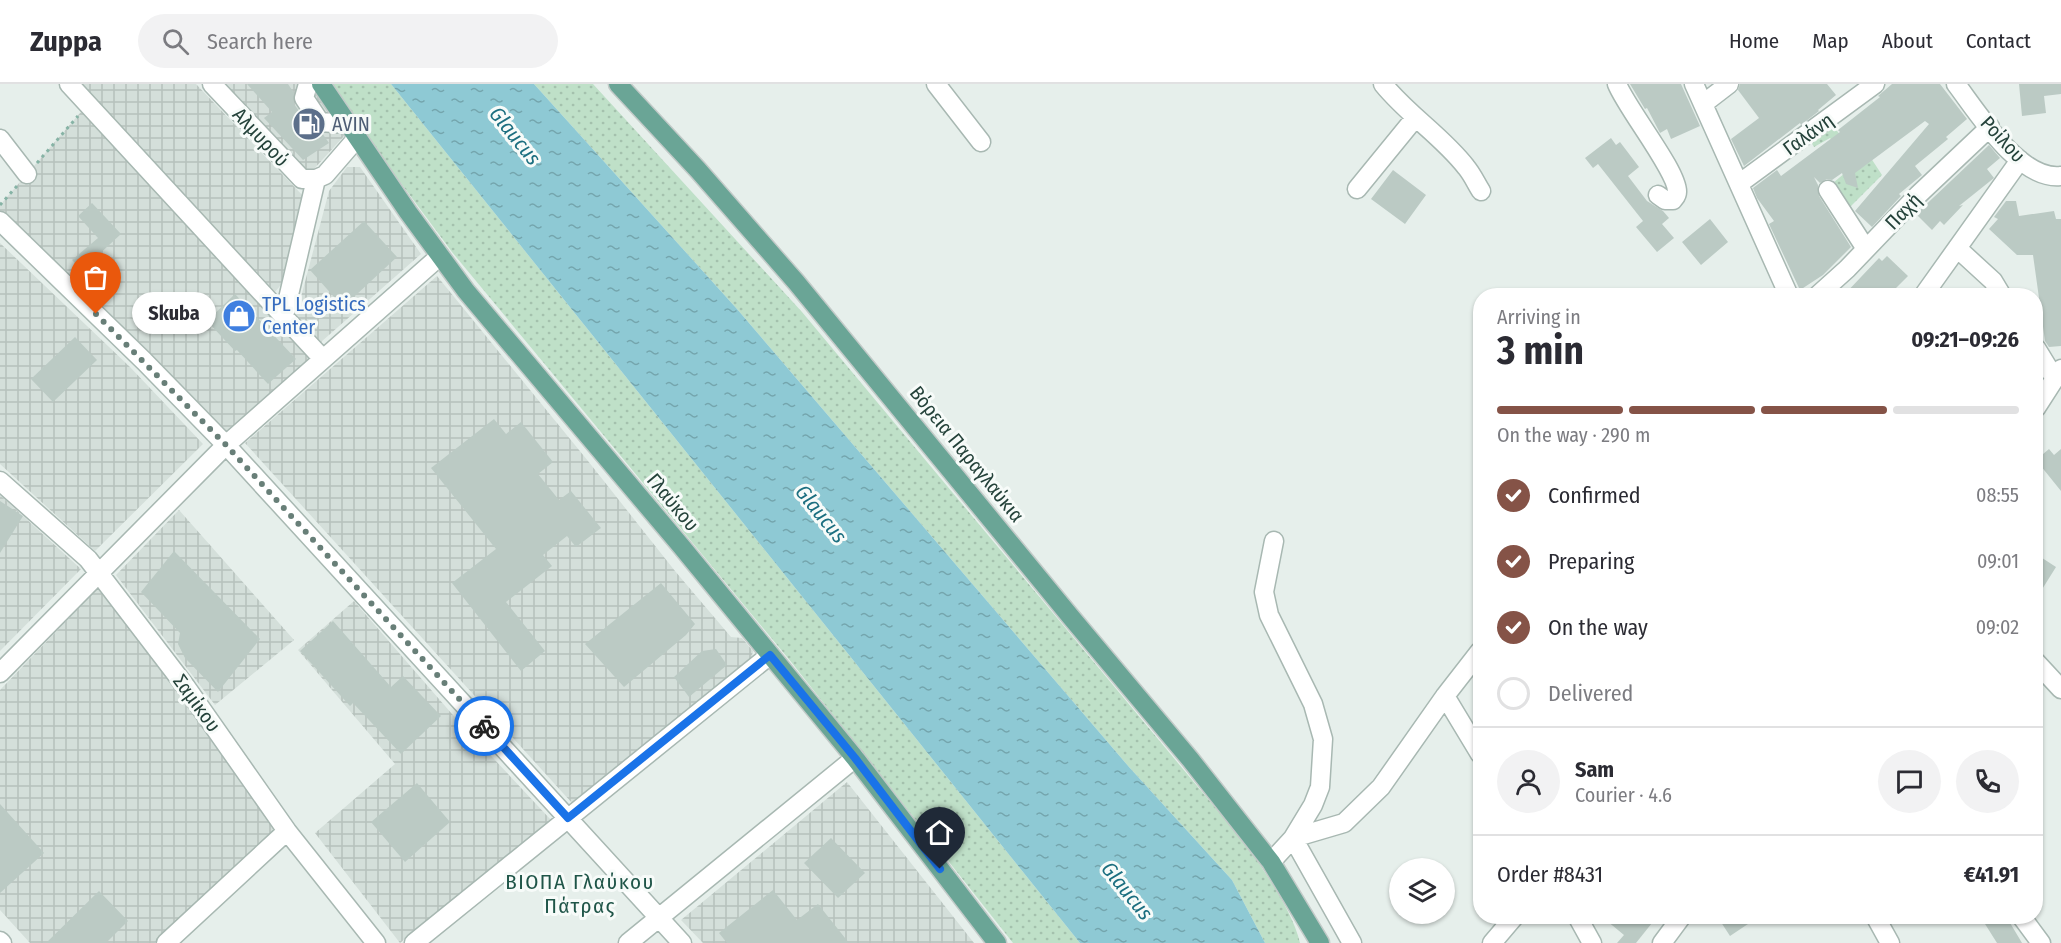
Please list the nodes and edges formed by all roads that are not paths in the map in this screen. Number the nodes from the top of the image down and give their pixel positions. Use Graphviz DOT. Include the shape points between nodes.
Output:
graph roads {
  1 [pos="69,84"];
  2 [pos="212,84"];
  3 [pos="308,84"];
  4 [pos="321,84"];
  5 [pos="618,84"];
  6 [pos="936,84"];
  7 [pos="1383,84"];
  8 [pos="1617,84"];
  9 [pos="1694,84"];
  10 [pos="1729,84"];
  11 [pos="1875,84"];
  12 [pos="1956,84"];
  13 [pos="1703,104"];
  14 [pos="1414,118"];
  15 [pos="1989,127"];
  16 [pos="352,131"];
  17 [pos="0,139"];
  18 [pos="981,142"];
  19 [pos="2020,160"];
  20 [pos="27,174"];
  21 [pos="2061,176"];
  22 [pos="316,179"];
  23 [pos="1740,183"];
  24 [pos="1357,189"];
  25 [pos="1828,190"];
  26 [pos="1480,191"];
  27 [pos="1658,195"];
  28 [pos="0,221"];
  29 [pos="1957,248"];
  30 [pos="1866,249"];
  31 [pos="440,255"];
  32 [pos="1786,288"];
  33 [pos="1825,288"];
  34 [pos="1929,288"];
  35 [pos="1997,288"];
  36 [pos="284,316"];
  37 [pos="2043,356"];
  38 [pos="322,358"];
  39 [pos="2058,374"];
  40 [pos="2043,397"];
  41 [pos="226,445"];
  42 [pos="0,481"];
  43 [pos="1274,541"];
  44 [pos="98,572"];
  45 [pos="770,655"];
  46 [pos="1473,660"];
  47 [pos="2043,670"];
  48 [pos="0,673"];
  49 [pos="2061,689"];
  50 [pos="1445,696"];
  51 [pos="1473,742"];
  52 [pos="855,758"];
  53 [pos="568,818"];
  54 [pos="287,831"];
  55 [pos="1293,838"];
  56 [pos="1271,862"];
  57 [pos="659,918"];
  58 [pos="1508,924"];
  59 [pos="1581,924"];
  60 [pos="1676,924"];
  61 [pos="1879,924"];
  62 [pos="2027,924"];
  63 [pos="166,943"];
  64 [pos="376,943"];
  65 [pos="414,943"];
  66 [pos="628,943"];
  67 [pos="682,943"];
  68 [pos="997,943"];
  69 [pos="1320,943"];
  70 [pos="1352,943"];
  71 [pos="1492,943"];
  72 [pos="1592,943"];
  73 [pos="1662,943"];
  74 [pos="1890,943"];
  75 [pos="2041,943"];
  1 -- 36 [label="street"];
  2 -- 22 [label="street, Αλμυρού" via="298,177"];
  3 -- 16 [label="street" via="304,99 320,122"];
  4 -- 16 [label="main road, Γλαύκου"];
  5 -- 56 [label="main road, Βόρεια Παραγλαύκια" via="796,282"];
  6 -- 18 [label="street"];
  7 -- 14 [label="street"];
  8 -- 27 [label="street" via="1676,183 1673,200"];
  9 -- 13 [label="street"];
  10 -- 13 [label="street"];
  11 -- 23 [label="street, Γαλάνη"];
  12 -- 15 [label="street, Ροίλου"];
  13 -- 23 [label="street"];
  14 -- 24 [label="street"];
  14 -- 26 [label="street" via="1459,159"];
  15 -- 19 [label="street, Ροίλου"];
  15 -- 30 [label="street, Παχή"];
  16 -- 22 [label="street" via="325,175"];
  16 -- 31 [label="main road, Γλαύκου"];
  17 -- 20 [label="street"];
  19 -- 21 [label="street, Ροίλου" via="2041,174"];
  19 -- 29 [label="street"];
  22 -- 36 [label="street"];
  23 -- 32 [label="street"];
  25 -- 30 [label="street"];
  28 -- 41 [label="street"];
  29 -- 34 [label="street"];
  29 -- 35 [label="street"];
  30 -- 33 [label="street, Παχή"];
  31 -- 38 [label="street"];
  31 -- 45 [label="main road, Γλαύκου"];
  36 -- 38 [label="street"];
  37 -- 39 [label="street"];
  38 -- 41 [label="street"];
  39 -- 40 [label="street"];
  41 -- 44 [label="street"];
  41 -- 53 [label="street"];
  42 -- 44 [label="street, Σαμίκου"];
  43 -- 55 [label="street" via="1264,592 1269,615 1313,704 1323,739 1320,787"];
  44 -- 48 [label="street"];
  44 -- 54 [label="street, Σαμίκου" via="186,687"];
  45 -- 52 [label="main road, Γλαύκου"];
  45 -- 53 [label="street"];
  46 -- 50 [label="street"];
  47 -- 49 [label="street"];
  50 -- 51 [label="street"];
  50 -- 55 [label="street" via="1381,787 1344,823"];
  52 -- 57 [label="street"];
  52 -- 68 [label="main road, Γλαύκου"];
  53 -- 57 [label="street"];
  53 -- 65 [label="street"];
  54 -- 63 [label="street"];
  54 -- 64 [label="street, Σαμίκου"];
  55 -- 56 [label="street"];
  55 -- 70 [label="street"];
  56 -- 69 [label="main road, Βόρεια Παραγλαύκια"];
  57 -- 66 [label="street"];
  57 -- 67 [label="street"];
  58 -- 71 [label="street"];
  59 -- 72 [label="street"];
  60 -- 73 [label="street"];
  61 -- 74 [label="street"];
  62 -- 75 [label="street"];
}
